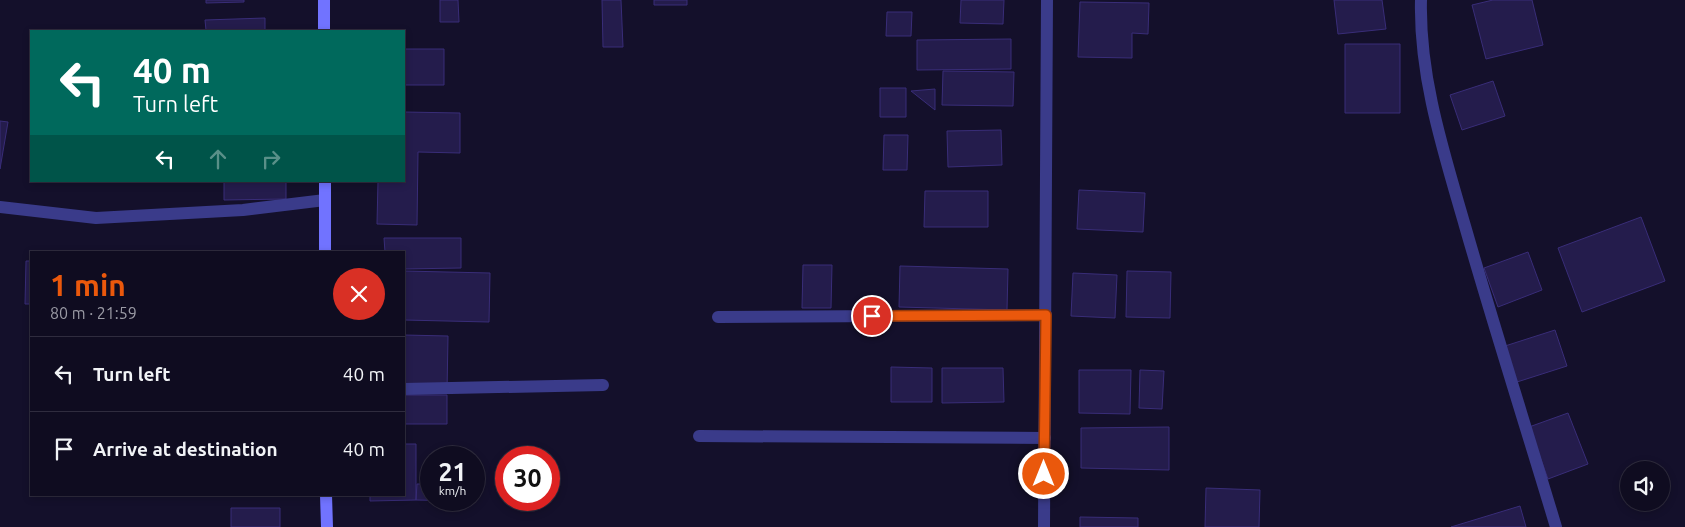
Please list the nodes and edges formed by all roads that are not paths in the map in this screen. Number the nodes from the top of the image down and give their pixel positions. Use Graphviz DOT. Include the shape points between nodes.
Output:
graph roads {
  1 [pos="324,0"];
  2 [pos="1048,0"];
  3 [pos="1421,0"];
  4 [pos="324,30"];
  5 [pos="325,182"];
  6 [pos="325,200"];
  7 [pos="0,207"];
  8 [pos="325,251"];
  9 [pos="1046,315"];
  10 [pos="718,317"];
  11 [pos="603,385"];
  12 [pos="405,389"];
  13 [pos="699,436"];
  14 [pos="1045,438"];
  15 [pos="326,496"];
  16 [pos="327,527"];
  17 [pos="1044,527"];
  18 [pos="1556,527"];
  1 -- 4 [label="main road"];
  2 -- 9 [label="street"];
  3 -- 18 [label="street" via="1420,32 1435,115 1492,318"];
  5 -- 6 [label="main road"];
  6 -- 7 [label="street" via="243,210 96,218"];
  6 -- 8 [label="main road"];
  9 -- 10 [label="street"];
  9 -- 14 [label="street"];
  11 -- 12 [label="street"];
  13 -- 14 [label="street"];
  14 -- 17 [label="street"];
  15 -- 16 [label="main road"];
}
